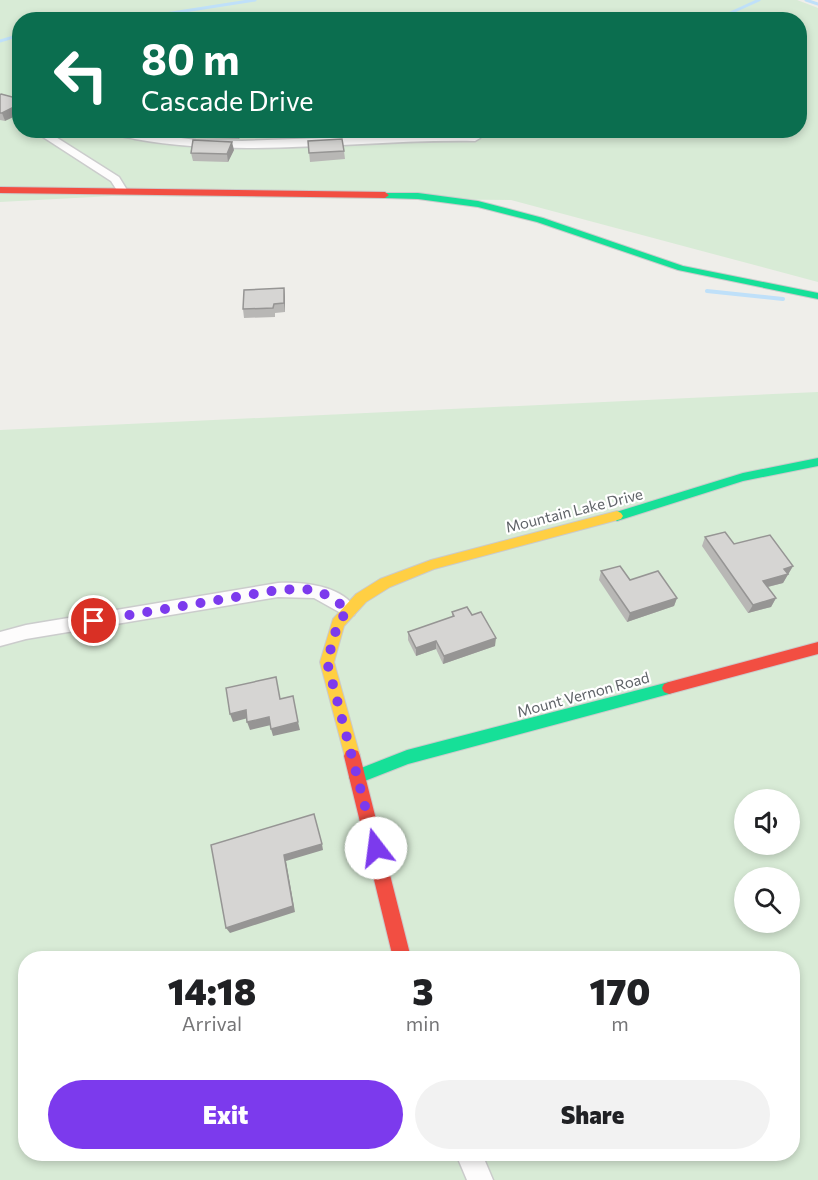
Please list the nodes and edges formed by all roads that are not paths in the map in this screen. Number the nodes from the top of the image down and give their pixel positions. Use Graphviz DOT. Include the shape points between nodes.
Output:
graph roads {
  1 [pos="51,138"];
  2 [pos="148,138"];
  3 [pos="374,138"];
  4 [pos="0,190"];
  5 [pos="122,190"];
  6 [pos="818,296"];
  7 [pos="818,462"];
  8 [pos="348,610"];
  9 [pos="0,639"];
  10 [pos="818,648"];
  11 [pos="357,777"];
  12 [pos="400,951"];
  13 [pos="472,1161"];
  14 [pos="480,1180"];
  1 -- 5 [label="street" via="115,180"];
  2 -- 3 [label="street" via="231,143"];
  4 -- 5 [label="street"];
  5 -- 6 [label="street" via="360,193 478,204 540,220 681,268"];
  7 -- 8 [label="street, Mountain Lake Drive" via="782,467 648,509 430,565 385,583"];
  8 -- 9 [label="street" via="329,595 308,588 278,590"];
  8 -- 11 [label="street" via="338,623 327,662"];
  10 -- 11 [label="street, Mount Vernon Road" via="407,757"];
  11 -- 12 [label="street"];
  13 -- 14 [label="street"];
}
